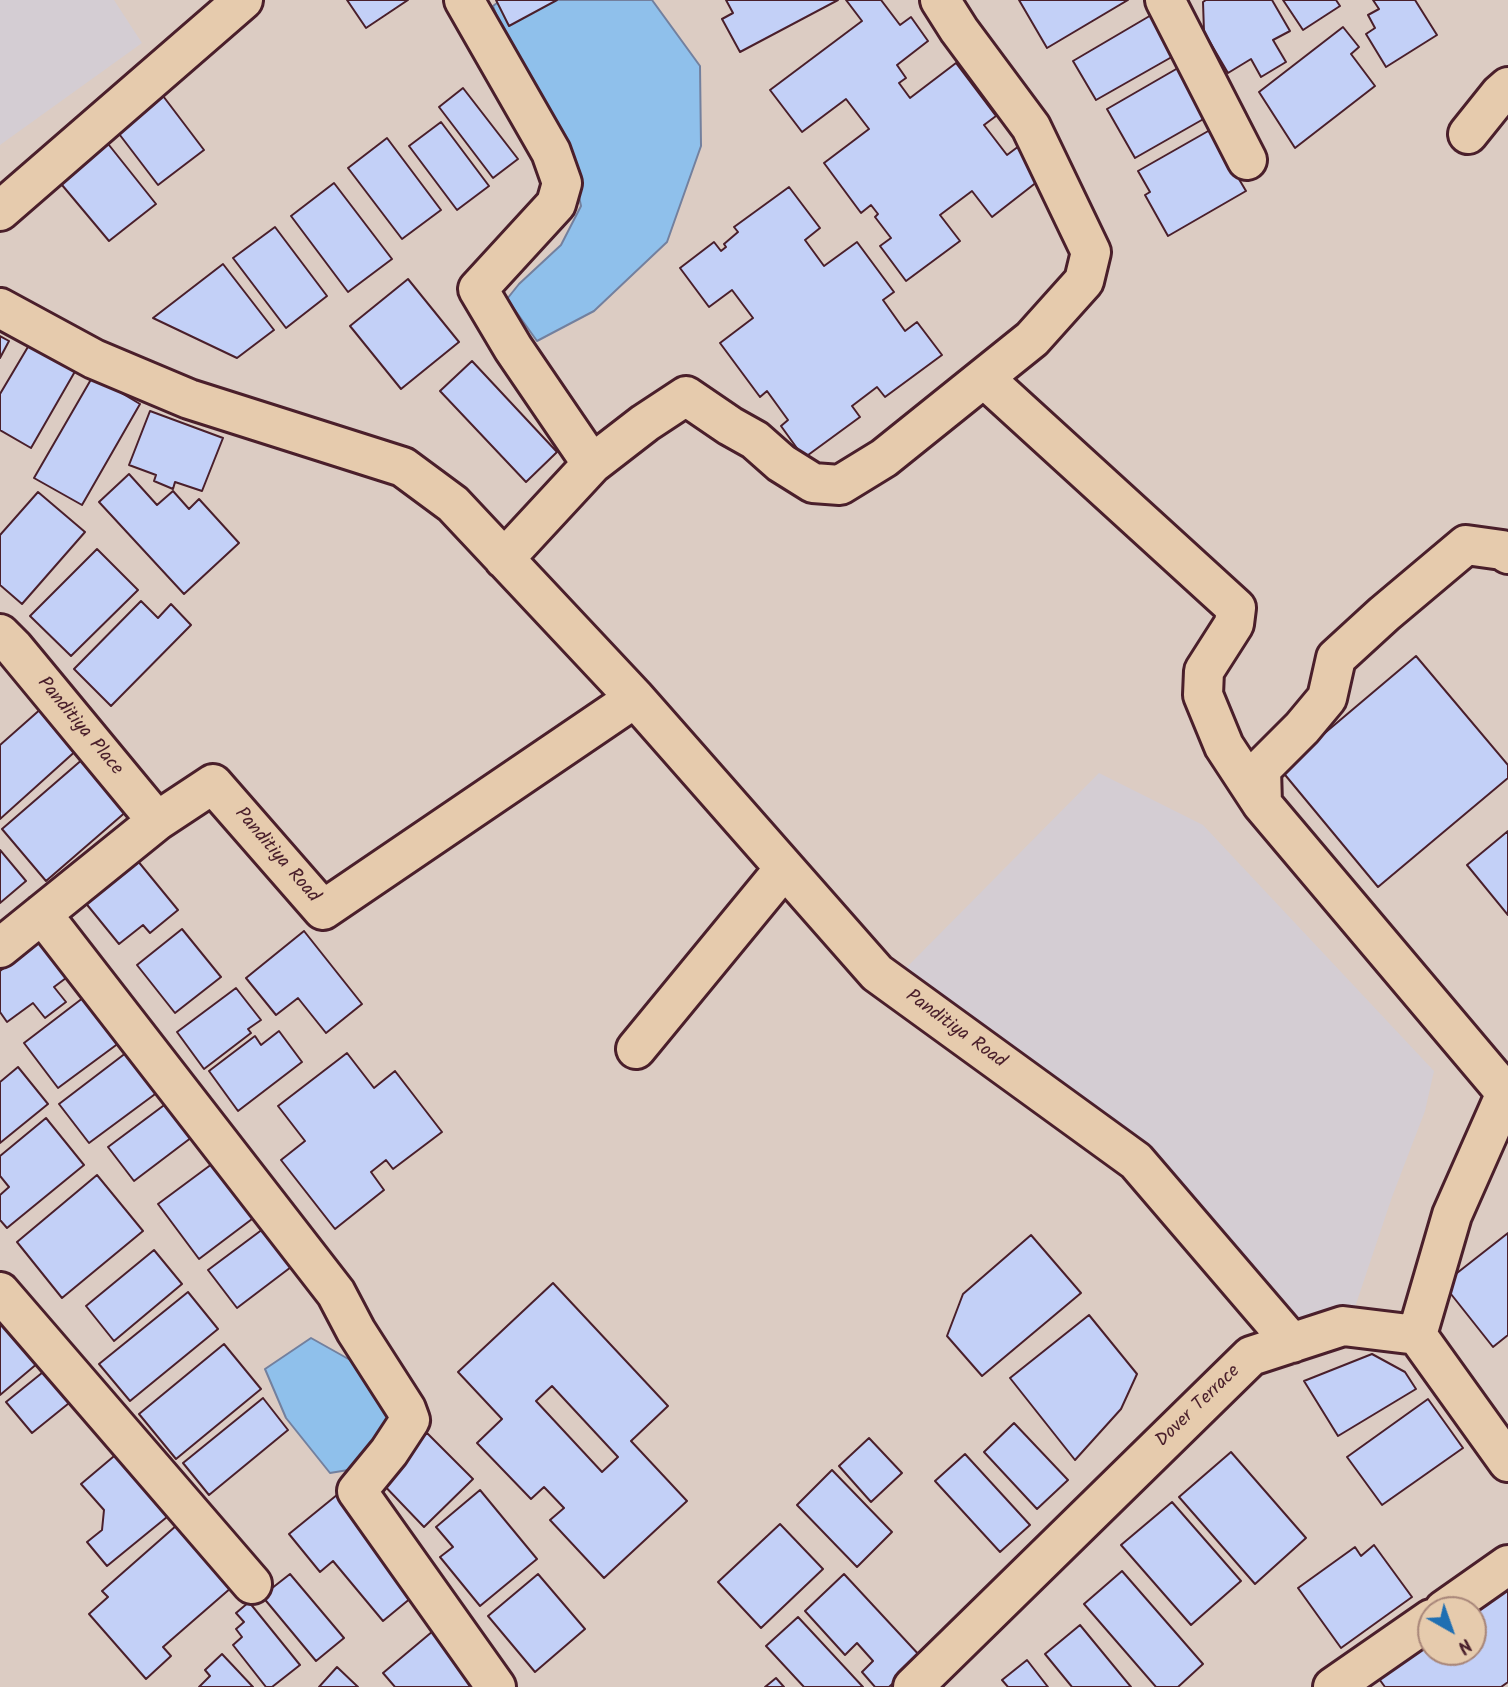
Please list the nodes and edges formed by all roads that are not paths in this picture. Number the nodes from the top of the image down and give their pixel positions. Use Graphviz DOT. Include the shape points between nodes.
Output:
graph roads {
  1 [pos="243,0"];
  2 [pos="464,0"];
  3 [pos="940,0"];
  4 [pos="1171,2"];
  5 [pos="1508,87"];
  6 [pos="1468,134"];
  7 [pos="1247,160"];
  8 [pos="0,211"];
  9 [pos="0,308"];
  10 [pos="984,378"];
  11 [pos="592,464"];
  12 [pos="1508,554"];
  13 [pos="504,559"];
  14 [pos="0,634"];
  15 [pos="635,698"];
  16 [pos="1262,804"];
  17 [pos="157,821"];
  18 [pos="784,869"];
  19 [pos="42,915"];
  20 [pos="0,948"];
  21 [pos="636,1049"];
  22 [pos="1507,1093"];
  23 [pos="0,1292"];
  24 [pos="1417,1335"];
  25 [pos="1292,1343"];
  26 [pos="1508,1462"];
  27 [pos="1508,1565"];
  28 [pos="252,1584"];
  29 [pos="1464,1596"];
  30 [pos="1417,1629"];
  31 [pos="496,1687"];
  32 [pos="913,1687"];
  33 [pos="1333,1687"];
  1 -- 8 [label="street"];
  2 -- 11 [label="street" via="551,152 562,183 556,204 478,289"];
  3 -- 10 [label="street" via="1031,127 1091,252 1084,281 1032,339"];
  4 -- 7 [label="street"];
  5 -- 6 [label="street"];
  9 -- 13 [label="street, Panditiya Road" via="94,359 189,399 403,467 453,504"];
  10 -- 11 [label="street" via="884,458 840,485 813,483 686,396"];
  10 -- 16 [label="street" via="1236,608 1234,624 1204,671 1203,695 1224,746"];
  11 -- 13 [label="street"];
  12 -- 16 [label="street" via="1466,545 1336,658 1327,698 1261,769"];
  13 -- 15 [label="street, Panditiya Road"];
  14 -- 17 [label="street, Panditiya Place"];
  15 -- 17 [label="street, Panditiya Road" via="323,910 213,784"];
  15 -- 18 [label="street, Panditiya Road"];
  16 -- 22 [label="street"];
  17 -- 19 [label="street, Panditiya Road"];
  18 -- 21 [label="street"];
  18 -- 25 [label="street, Panditiya Road" via="877,973 1136,1161"];
  19 -- 20 [label="street, Panditiya Road"];
  19 -- 31 [label="street" via="336,1293 406,1409 410,1420 357,1492"];
  22 -- 24 [label="street" via="1452,1216"];
  23 -- 28 [label="street"];
  24 -- 25 [label="street, Dover Terrace" via="1343,1326"];
  24 -- 26 [label="street"];
  25 -- 32 [label="street, Dover Terrace" via="1251,1356"];
  27 -- 29 [label="street"];
  30 -- 33 [label="street"];
}
